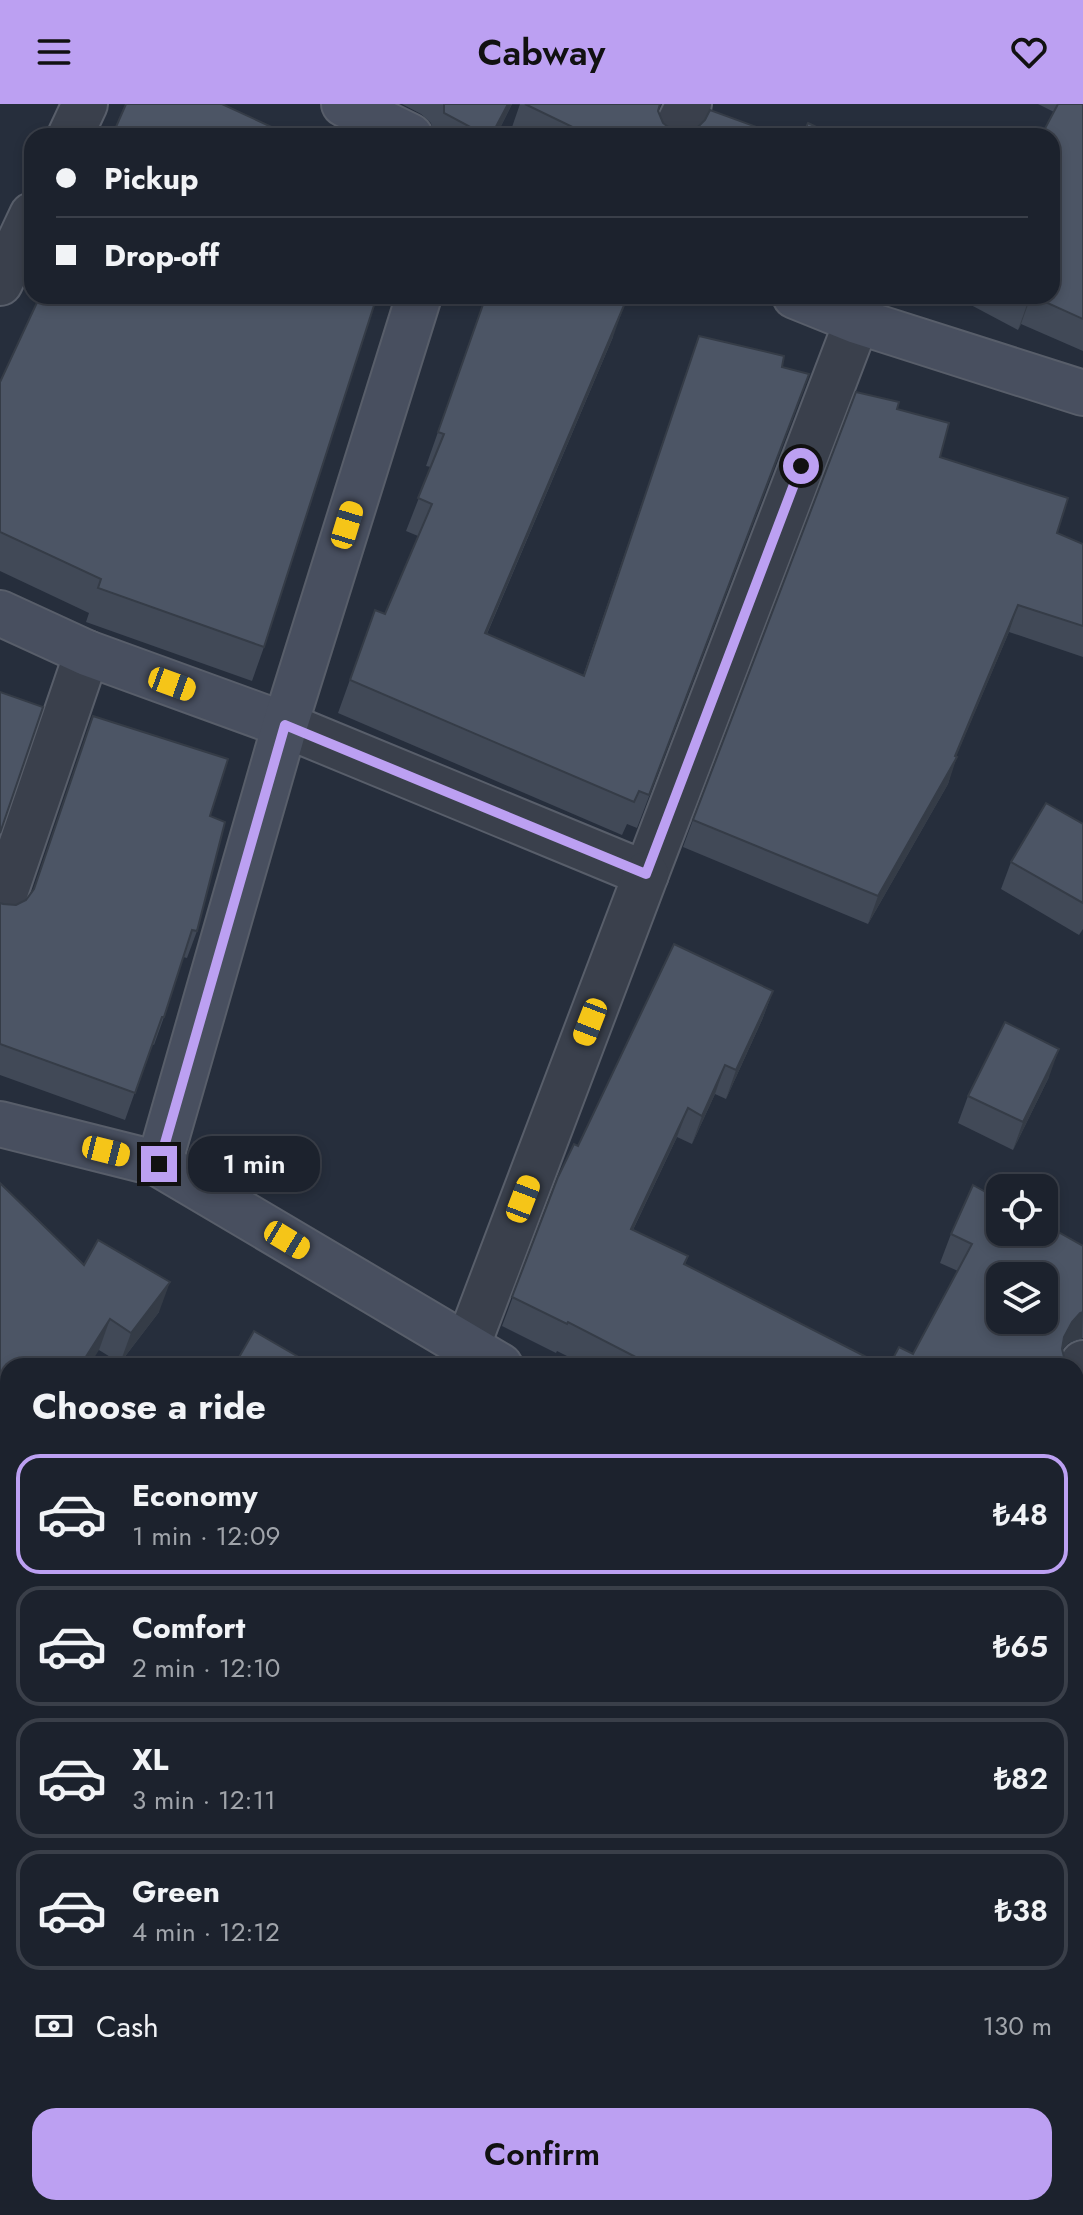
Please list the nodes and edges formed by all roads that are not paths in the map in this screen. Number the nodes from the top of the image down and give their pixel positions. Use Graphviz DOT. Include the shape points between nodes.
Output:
graph roads {
  1 [pos="85,104"];
  2 [pos="344,104"];
  3 [pos="689,104"];
  4 [pos="74,128"];
  5 [pos="394,128"];
  6 [pos="677,128"];
  7 [pos="24,232"];
  8 [pos="0,283"];
  9 [pos="417,304"];
  10 [pos="815,304"];
  11 [pos="857,321"];
  12 [pos="1083,393"];
  13 [pos="0,613"];
  14 [pos="87,653"];
  15 [pos="285,725"];
  16 [pos="646,874"];
  17 [pos="0,908"];
  18 [pos="0,1124"];
  19 [pos="159,1164"];
  20 [pos="483,1356"];
  1 -- 4 [label="street"];
  2 -- 5 [label="street"];
  3 -- 6 [label="street"];
  7 -- 8 [label="street"];
  9 -- 15 [label="street"];
  10 -- 11 [label="street"];
  11 -- 12 [label="street"];
  11 -- 16 [label="street"];
  13 -- 14 [label="street"];
  14 -- 15 [label="street"];
  14 -- 17 [label="street"];
  15 -- 16 [label="street"];
  15 -- 19 [label="street"];
  16 -- 20 [label="street"];
  18 -- 19 [label="street"];
  19 -- 20 [label="street"];
}
